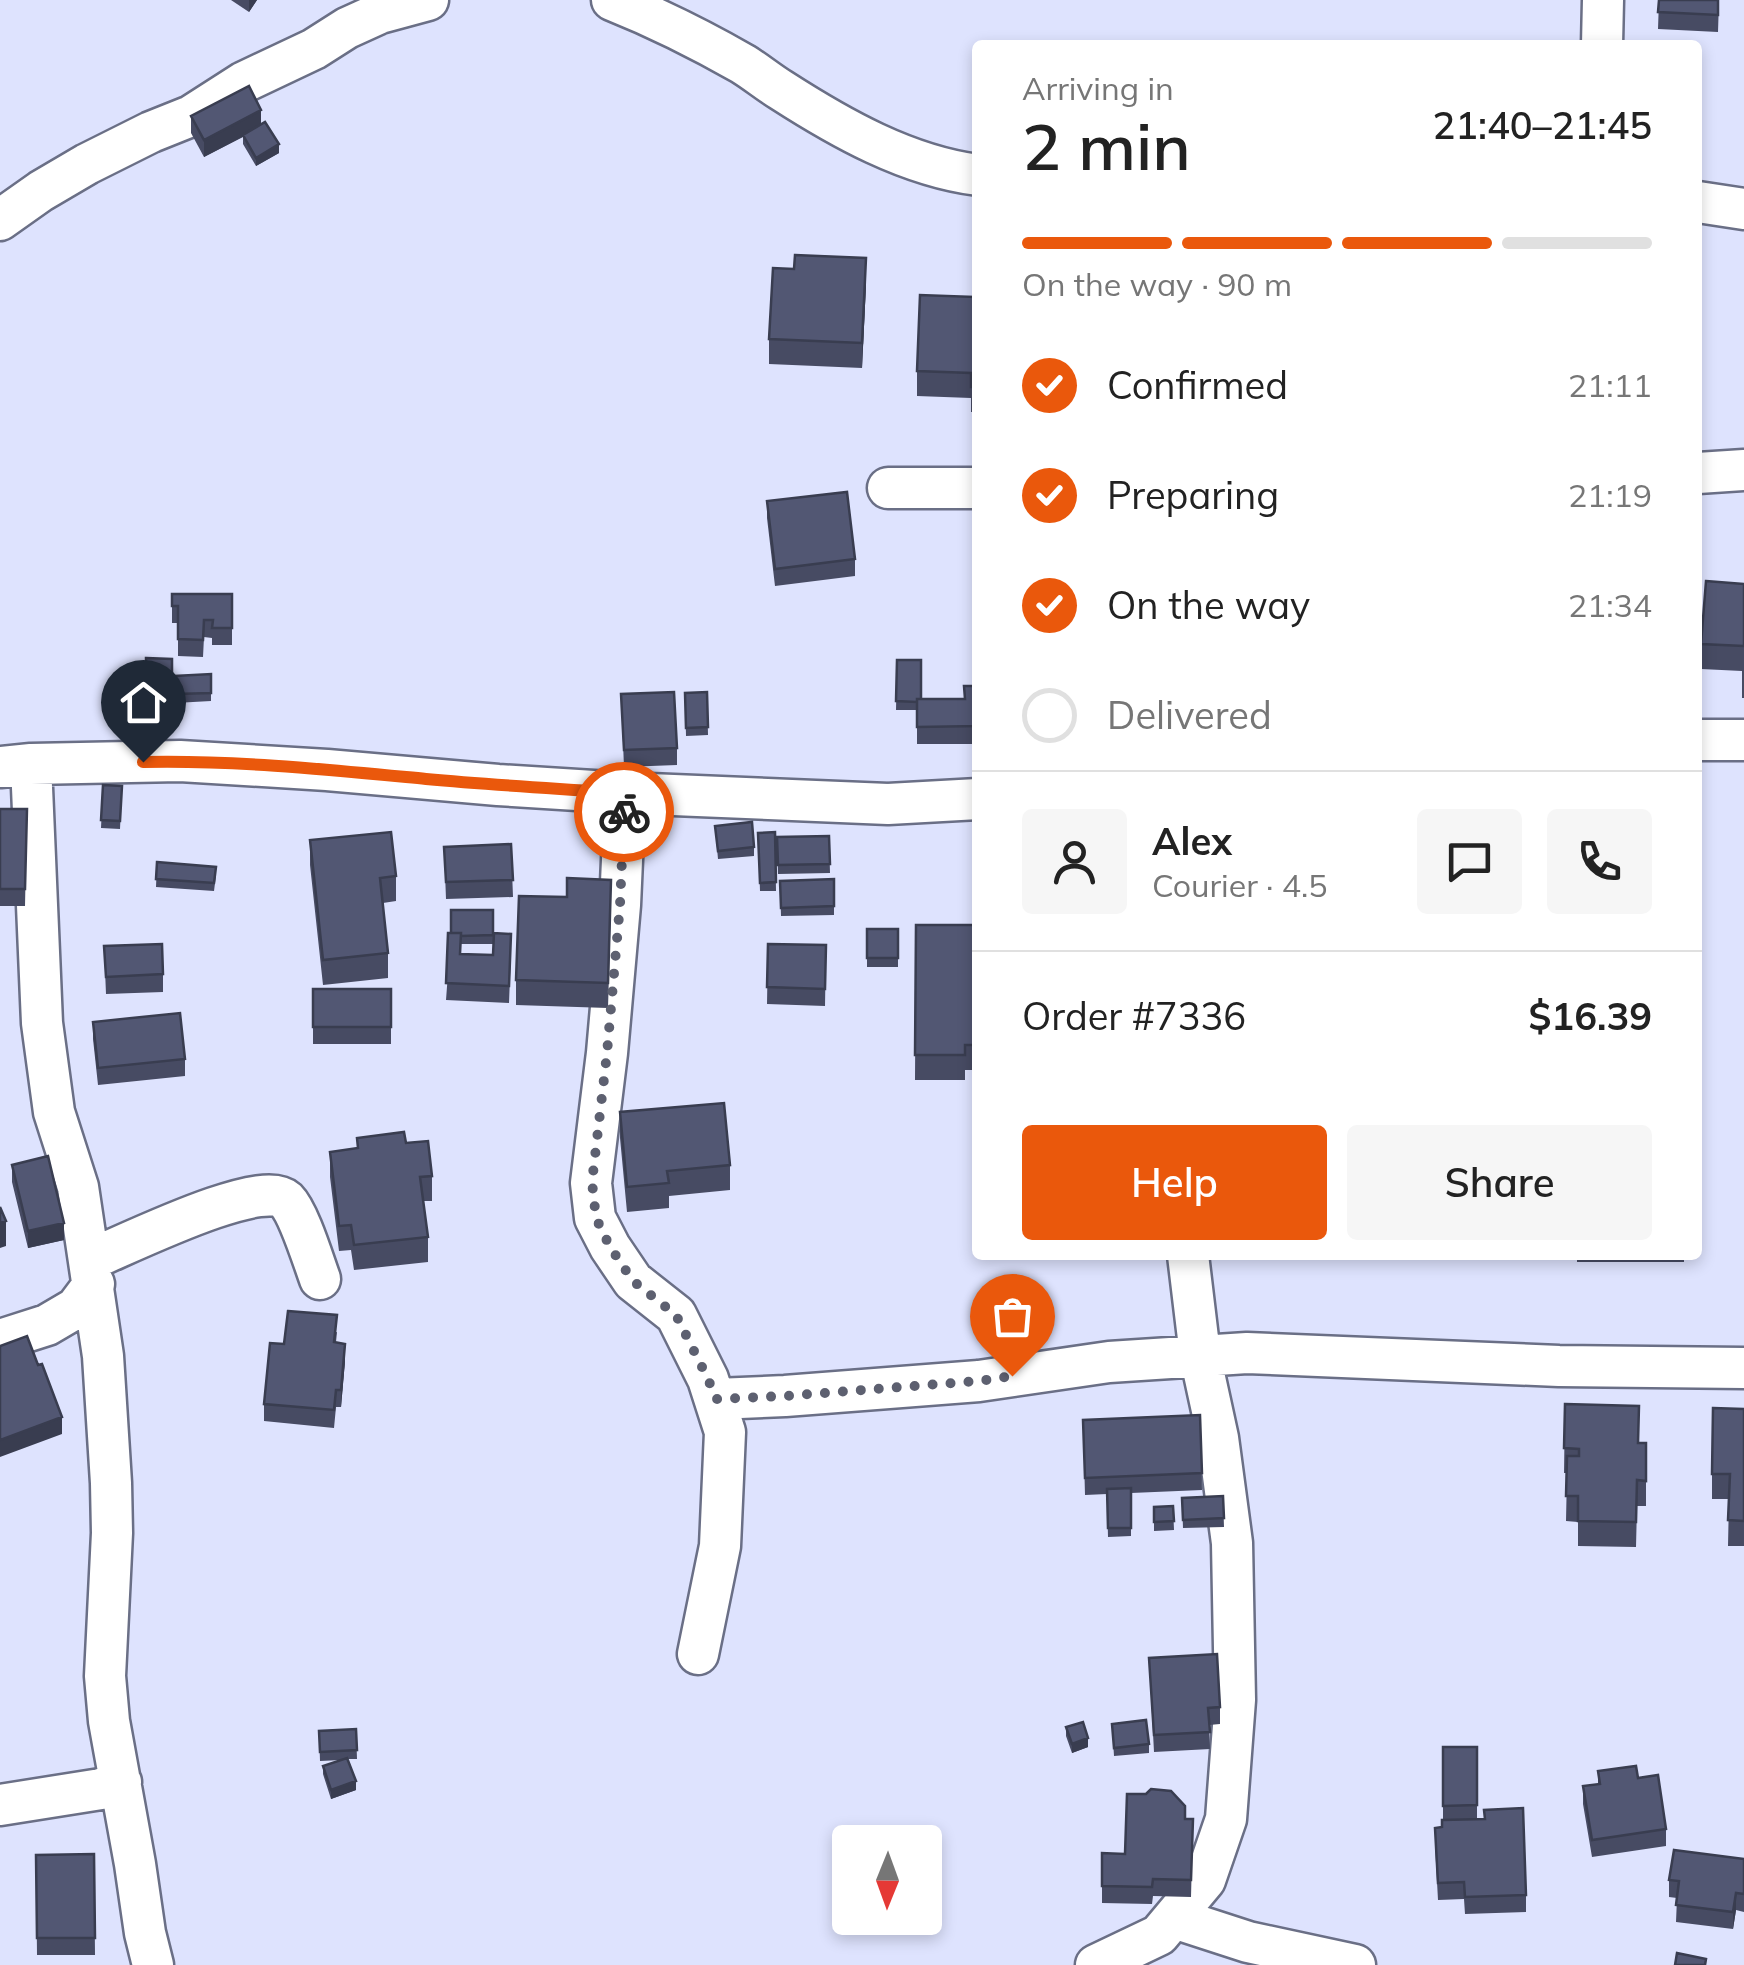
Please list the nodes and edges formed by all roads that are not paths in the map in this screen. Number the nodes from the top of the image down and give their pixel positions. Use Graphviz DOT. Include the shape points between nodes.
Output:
graph roads {
  1 [pos="428,0"];
  2 [pos="612,0"];
  3 [pos="1604,0"];
  4 [pos="1602,40"];
  5 [pos="972,174"];
  6 [pos="1702,203"];
  7 [pos="1744,209"];
  8 [pos="0,220"];
  9 [pos="1744,470"];
  10 [pos="1702,474"];
  11 [pos="888,488"];
  12 [pos="972,488"];
  13 [pos="1702,740"];
  14 [pos="1744,740"];
  15 [pos="16,766"];
  16 [pos="625,793"];
  17 [pos="972,800"];
  18 [pos="1189,1260"];
  19 [pos="91,1272"];
  20 [pos="320,1279"];
  21 [pos="0,1340"];
  22 [pos="1200,1355"];
  23 [pos="1744,1368"];
  24 [pos="716,1399"];
  25 [pos="698,1654"];
  26 [pos="120,1782"];
  27 [pos="0,1805"];
  28 [pos="1174,1918"];
  29 [pos="154,1965"];
  30 [pos="1096,1965"];
  31 [pos="1354,1965"];
  1 -- 8 [label="street" via="347,28 190,116 87,164"];
  2 -- 5 [label="street" via="699,40 874,142"];
  3 -- 4 [label="street"];
  6 -- 7 [label="street"];
  9 -- 10 [label="street"];
  11 -- 12 [label="street"];
  13 -- 14 [label="street"];
  15 -- 16 [label="street" via="180,761"];
  15 -- 19 [label="street" via="54,1112 78,1187"];
  16 -- 17 [label="street" via="888,804"];
  16 -- 24 [label="street" via="592,1182 596,1218 633,1281 676,1315"];
  18 -- 22 [label="street"];
  19 -- 20 [label="street" via="204,1211 267,1194 288,1202"];
  19 -- 21 [label="street" via="76,1308"];
  19 -- 26 [label="street" via="112,1483 106,1676"];
  22 -- 23 [label="street"];
  22 -- 24 [label="street" via="979,1381"];
  22 -- 28 [label="street" via="1232,1544 1234,1700 1226,1820 1206,1880"];
  24 -- 25 [label="street" via="726,1432 720,1546"];
  26 -- 27 [label="street"];
  26 -- 29 [label="street"];
  28 -- 30 [label="street" via="1159,1936"];
  28 -- 31 [label="street"];
}
